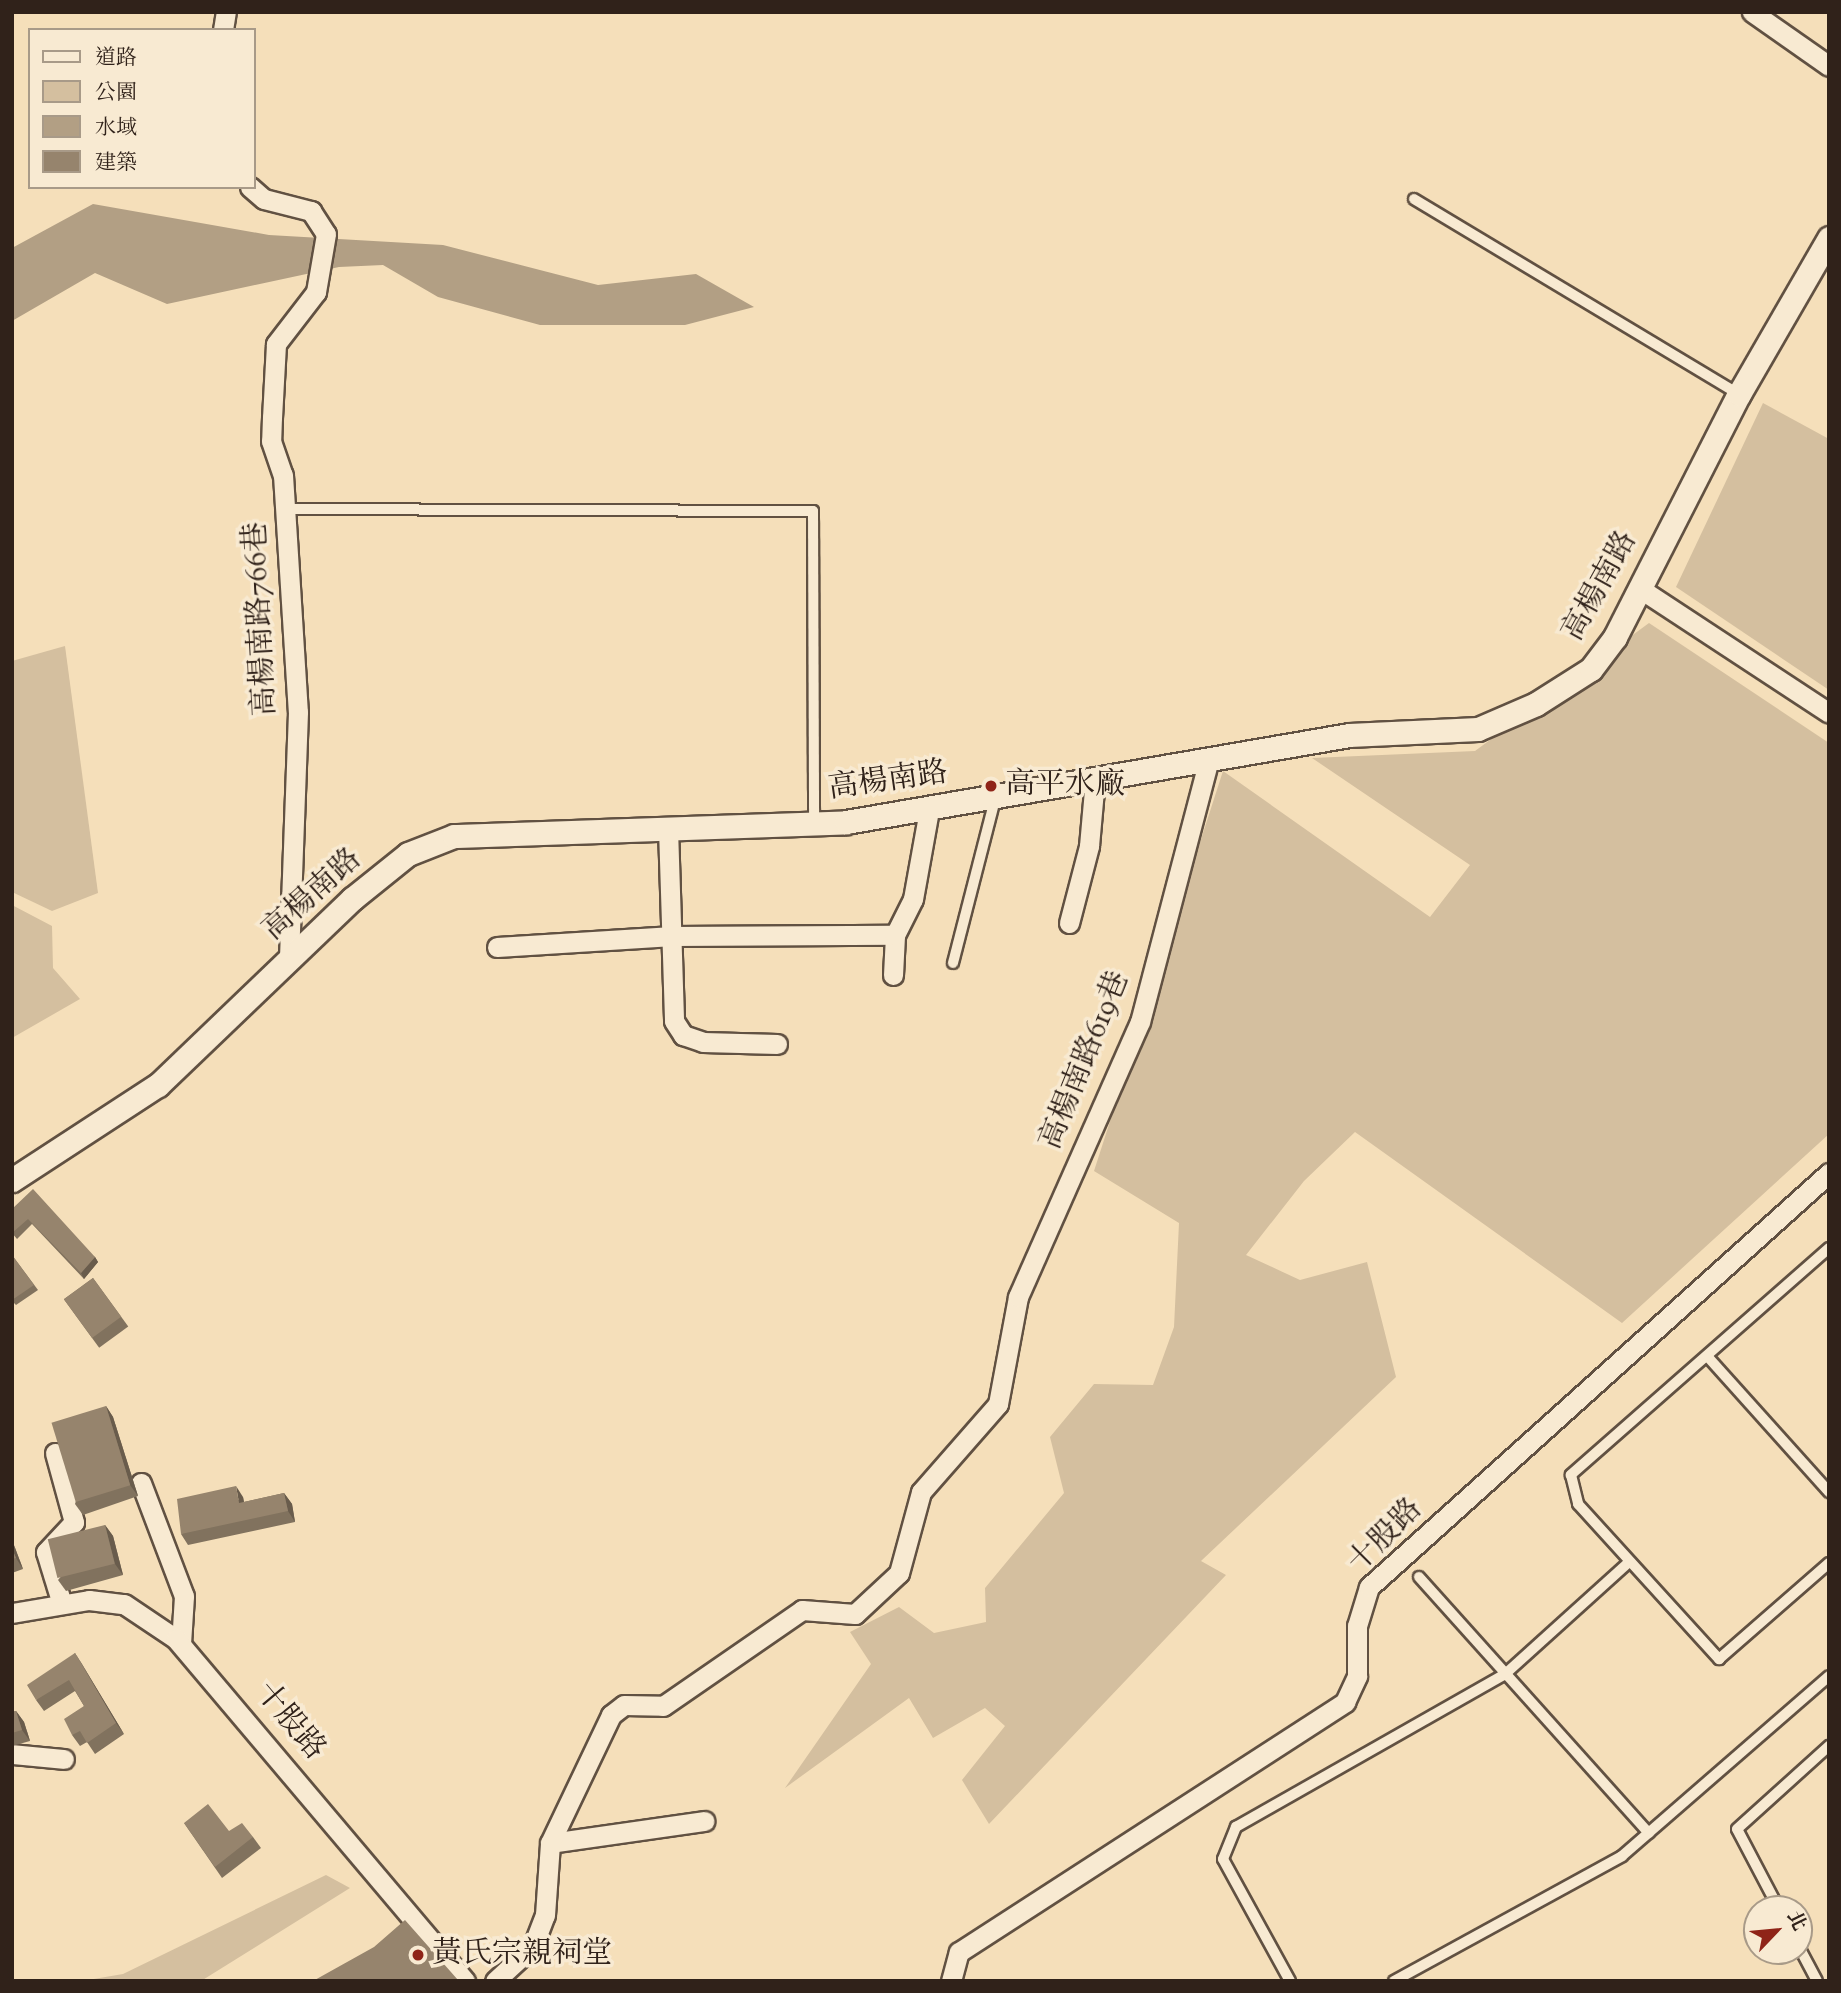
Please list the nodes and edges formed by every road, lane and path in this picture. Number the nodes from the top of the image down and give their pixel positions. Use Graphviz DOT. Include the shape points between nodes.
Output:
graph roads {
  1 [pos="1752,12"];
  2 [pos="1829,66"];
  3 [pos="252,189"];
  4 [pos="1414,199"];
  5 [pos="1829,238"];
  6 [pos="1739,394"];
  7 [pos="286,509"];
  8 [pos="1639,588"];
  9 [pos="1829,713"];
  10 [pos="1209,759"];
  11 [pos="1095,779"];
  12 [pos="995,799"];
  13 [pos="929,810"];
  14 [pos="814,824"];
  15 [pos="668,828"];
  16 [pos="1069,923"];
  17 [pos="895,935"];
  18 [pos="673,936"];
  19 [pos="497,947"];
  20 [pos="289,961"];
  21 [pos="953,963"];
  22 [pos="893,975"];
  23 [pos="777,1044"];
  24 [pos="1829,1173"];
  25 [pos="12,1180"];
  26 [pos="1829,1248"];
  27 [pos="1707,1356"];
  28 [pos="55,1453"];
  29 [pos="141,1483"];
  30 [pos="1829,1492"];
  31 [pos="1629,1562"];
  32 [pos="1829,1563"];
  33 [pos="1419,1577"];
  34 [pos="62,1604"];
  35 [pos="12,1613"];
  36 [pos="181,1644"];
  37 [pos="1504,1675"];
  38 [pos="1829,1676"];
  39 [pos="1829,1746"];
  40 [pos="12,1754"];
  41 [pos="64,1759"];
  42 [pos="704,1821"];
  43 [pos="1649,1833"];
  44 [pos="550,1843"];
  45 [pos="1772,1895"];
  46 [pos="1809,1965"];
  47 [pos="465,1981"];
  48 [pos="495,1981"];
  49 [pos="951,1981"];
  50 [pos="1290,1981"];
  51 [pos="1394,1981"];
  52 [pos="1817,1981"];
  1 -- 2 [label="street"];
  3 -- 7 [label="street, 高楊南路766巷" via="264,199 311,211 326,234 316,292 276,344 271,441"];
  4 -- 6 [label="lane"];
  5 -- 6 [label="street, 高楊南路"];
  6 -- 8 [label="street, 高楊南路"];
  7 -- 14 [label="lane" via="813,511"];
  7 -- 20 [label="street, 高楊南路766巷" via="298,712"];
  8 -- 9 [label="street"];
  8 -- 10 [label="street, 高楊南路" via="1591,669 1478,729 1349,736"];
  10 -- 11 [label="street, 高楊南路"];
  10 -- 44 [label="street, 高楊南路619巷" via="1140,1022 1018,1297 998,1404 921,1492 899,1573 855,1614 802,1609 663,1706 624,1705 611,1715"];
  11 -- 12 [label="street, 高楊南路"];
  11 -- 16 [label="street" via="1089,846"];
  12 -- 13 [label="street, 高楊南路"];
  12 -- 21 [label="lane"];
  13 -- 14 [label="street, 高楊南路"];
  13 -- 17 [label="street" via="913,899"];
  14 -- 15 [label="street, 高楊南路"];
  15 -- 18 [label="street"];
  15 -- 20 [label="street, 高楊南路" via="454,835 408,854"];
  17 -- 18 [label="street"];
  17 -- 22 [label="street"];
  18 -- 19 [label="street"];
  18 -- 23 [label="street" via="674,1021 683,1035 703,1042"];
  20 -- 25 [label="street, 高楊南路" via="158,1085"];
  24 -- 49 [label="street, 十股路" via="1369,1587 1357,1626 1357,1675 1345,1702 959,1952"];
  26 -- 27 [label="lane"];
  27 -- 30 [label="lane"];
  27 -- 31 [label="lane" via="1571,1475 1578,1504"];
  28 -- 34 [label="street" via="74,1522 46,1552"];
  29 -- 36 [label="street" via="184,1596"];
  31 -- 32 [label="lane" via="1719,1659"];
  31 -- 37 [label="lane"];
  33 -- 37 [label="lane"];
  34 -- 35 [label="street, 十股路"];
  34 -- 36 [label="street, 十股路" via="124,1604"];
  36 -- 47 [label="street, 十股路"];
  37 -- 43 [label="lane"];
  37 -- 50 [label="lane" via="1236,1827 1223,1859"];
  38 -- 43 [label="lane"];
  39 -- 45 [label="lane" via="1737,1829"];
  40 -- 41 [label="street"];
  42 -- 44 [label="street"];
  43 -- 51 [label="lane" via="1622,1856"];
  44 -- 48 [label="street" via="545,1915 533,1946"];
  46 -- 52 [label="lane"];
}
